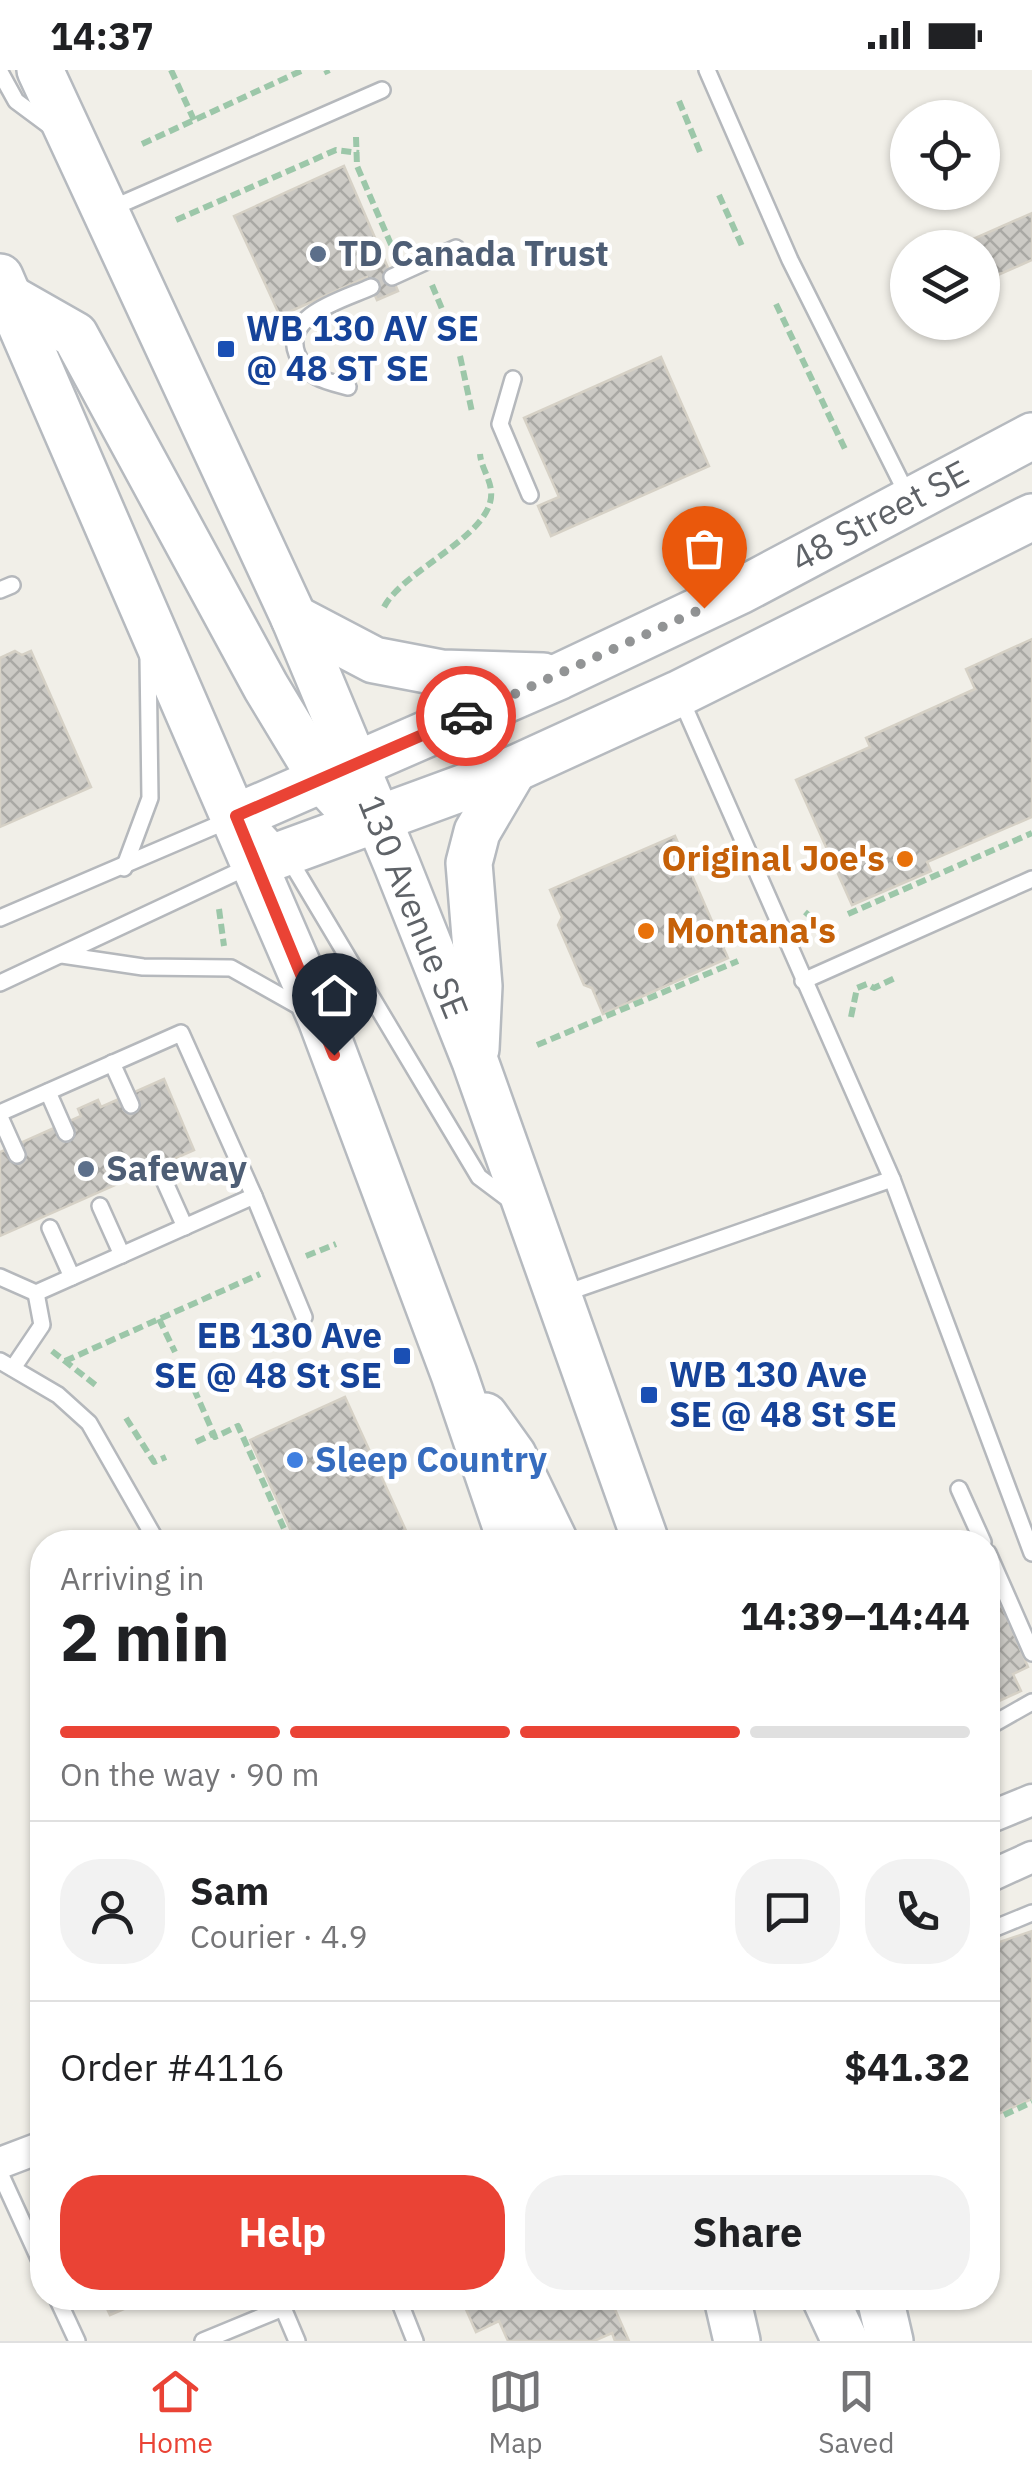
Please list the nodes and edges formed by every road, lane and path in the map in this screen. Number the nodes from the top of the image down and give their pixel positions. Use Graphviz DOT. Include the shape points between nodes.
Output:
graph roads {
  1 [pos="40,70"];
  2 [pos="172,70"];
  3 [pos="303,70"];
  4 [pos="707,70"];
  5 [pos="0,72"];
  6 [pos="382,90"];
  7 [pos="679,101"];
  8 [pos="194,120"];
  9 [pos="356,137"];
  10 [pos="142,144"];
  11 [pos="74,145"];
  12 [pos="700,152"];
  13 [pos="359,153"];
  14 [pos="719,195"];
  15 [pos="106,211"];
  16 [pos="176,220"];
  17 [pos="403,245"];
  18 [pos="742,246"];
  19 [pos="456,248"];
  20 [pos="427,274"];
  21 [pos="392,277"];
  22 [pos="371,287"];
  23 [pos="5,288"];
  24 [pos="776,304"];
  25 [pos="445,316"];
  26 [pos="460,356"];
  27 [pos="514,379"];
  28 [pos="348,387"];
  29 [pos="472,412"];
  30 [pos="1032,436"];
  31 [pos="845,450"];
  32 [pos="480,454"];
  33 [pos="530,495"];
  34 [pos="910,500"];
  35 [pos="1032,517"];
  36 [pos="384,607"];
  37 [pos="147,618"];
  38 [pos="294,618"];
  39 [pos="560,676"];
  40 [pos="678,694"];
  41 [pos="514,769"];
  42 [pos="338,771"];
  43 [pos="236,816"];
  44 [pos="378,819"];
  45 [pos="1032,833"];
  46 [pos="270,858"];
  47 [pos="124,868"];
  48 [pos="1032,879"];
  49 [pos="218,898"];
  50 [pos="848,914"];
  51 [pos="0,918"];
  52 [pos="827,923"];
  53 [pos="812,928"];
  54 [pos="224,947"];
  55 [pos="62,955"];
  56 [pos="738,960"];
  57 [pos="897,977"];
  58 [pos="804,981"];
  59 [pos="0,983"];
  60 [pos="878,985"];
  61 [pos="321,1019"];
  62 [pos="537,1046"];
  63 [pos="475,1061"];
  64 [pos="112,1064"];
  65 [pos="48,1092"];
  66 [pos="131,1105"];
  67 [pos="0,1115"];
  68 [pos="66,1133"];
  69 [pos="17,1155"];
  70 [pos="163,1178"];
  71 [pos="892,1179"];
  72 [pos="254,1196"];
  73 [pos="100,1206"];
  74 [pos="531,1215"];
  75 [pos="185,1227"];
  76 [pos="50,1228"];
  77 [pos="336,1244"];
  78 [pos="122,1255"];
  79 [pos="300,1258"];
  80 [pos="260,1274"];
  81 [pos="0,1277"];
  82 [pos="72,1278"];
  83 [pos="36,1294"];
  84 [pos="559,1296"];
  85 [pos="304,1317"];
  86 [pos="160,1319"];
  87 [pos="47,1347"];
  88 [pos="175,1352"];
  89 [pos="65,1361"];
  90 [pos="7,1364"];
  91 [pos="454,1374"];
  92 [pos="98,1388"];
  93 [pos="194,1388"];
  94 [pos="126,1418"];
  95 [pos="214,1434"];
  96 [pos="196,1442"];
  97 [pos="166,1457"];
  98 [pos="959,1489"];
  99 [pos="150,1530"];
  100 [pos="285,1530"];
  101 [pos="507,1530"];
  102 [pos="549,1530"];
  103 [pos="642,1530"];
  104 [pos="978,1530"];
  105 [pos="1032,1553"];
  106 [pos="1000,1580"];
  107 [pos="1032,1653"];
  108 [pos="1032,1702"];
  109 [pos="1000,1720"];
  110 [pos="1032,1800"];
  111 [pos="1000,1813"];
  112 [pos="1032,1857"];
  113 [pos="1000,1872"];
  114 [pos="1032,1913"];
  115 [pos="1000,1926"];
  116 [pos="1032,2102"];
  117 [pos="1004,2115"];
  118 [pos="30,2152"];
  119 [pos="0,2163"];
  120 [pos="0,2173"];
  121 [pos="30,2239"];
  122 [pos="63,2310"];
  123 [pos="269,2310"];
  124 [pos="286,2310"];
  125 [pos="403,2310"];
  126 [pos="729,2310"];
  127 [pos="831,2310"];
  128 [pos="883,2310"];
  129 [pos="77,2341"];
  130 [pos="203,2341"];
  131 [pos="297,2341"];
  132 [pos="415,2341"];
  133 [pos="737,2341"];
  134 [pos="845,2341"];
  135 [pos="890,2341"];
  1 -- 11 [label="main road, 130 Avenue SE"];
  2 -- 8 [label="path"];
  3 -- 8 [label="path"];
  4 -- 34 [label="lane" via="790,260"];
  5 -- 11 [label="lane" via="16,100"];
  6 -- 15 [label="lane"];
  7 -- 12 [label="path"];
  8 -- 10 [label="path"];
  9 -- 13 [label="path"];
  11 -- 15 [label="main road, 130 Avenue SE"];
  13 -- 16 [label="path" via="336,150"];
  13 -- 17 [label="path" via="357,166 393,249"];
  14 -- 18 [label="path"];
  15 -- 38 [label="main road, 130 Avenue SE"];
  19 -- 21 [label="lane"];
  20 -- 25 [label="path"];
  22 -- 28 [label="lane" via="310,315 297,328 294,348 303,366 314,378"];
  23 -- 37 [label="main road"];
  23 -- 42 [label="main road" via="75,335 266,687"];
  24 -- 31 [label="path"];
  26 -- 29 [label="path"];
  27 -- 33 [label="lane" via="500,424"];
  30 -- 34 [label="main road, 48 Street SE"];
  32 -- 36 [label="path" via="491,490 486,515 401,584"];
  34 -- 39 [label="main road, 48 Street SE"];
  35 -- 40 [label="main road, 48 Street SE"];
  37 -- 43 [label="main road"];
  37 -- 47 [label="lane" via="150,798"];
  38 -- 39 [label="main road" via="374,660 442,673"];
  38 -- 42 [label="main road, 130 Avenue SE"];
  39 -- 42 [label="main road, 48 Street SE"];
  40 -- 41 [label="main road, 48 Street SE"];
  40 -- 58 [label="lane"];
  41 -- 44 [label="main road, 48 Street SE"];
  41 -- 63 [label="main road" via="476,832 469,863 480,986"];
  42 -- 43 [label="main road, 48 Street SE"];
  42 -- 44 [label="main road, 130 Avenue SE"];
  43 -- 46 [label="main road"];
  43 -- 47 [label="lane"];
  44 -- 46 [label="main road, 48 Street SE"];
  44 -- 63 [label="main road, 130 Avenue SE"];
  45 -- 50 [label="path"];
  46 -- 55 [label="lane"];
  46 -- 61 [label="main road"];
  46 -- 74 [label="lane" via="479,1177"];
  47 -- 51 [label="lane"];
  48 -- 58 [label="lane"];
  49 -- 54 [label="path"];
  52 -- 53 [label="path"];
  55 -- 59 [label="lane"];
  55 -- 61 [label="lane" via="143,967 231,968"];
  56 -- 62 [label="path"];
  57 -- 60 [label="path"];
  58 -- 71 [label="lane"];
  61 -- 91 [label="main road"];
  63 -- 74 [label="main road, 130 Avenue SE"];
  64 -- 65 [label="lane"];
  64 -- 66 [label="lane"];
  64 -- 72 [label="lane" via="181,1033"];
  65 -- 67 [label="lane"];
  65 -- 68 [label="lane"];
  67 -- 69 [label="lane"];
  70 -- 75 [label="lane"];
  71 -- 84 [label="lane"];
  71 -- 105 [label="lane"];
  72 -- 75 [label="lane"];
  72 -- 85 [label="lane"];
  73 -- 78 [label="lane"];
  74 -- 84 [label="main road, 130 Avenue SE"];
  75 -- 78 [label="lane"];
  76 -- 82 [label="lane"];
  77 -- 79 [label="path"];
  78 -- 82 [label="lane"];
  80 -- 86 [label="path"];
  81 -- 83 [label="lane"];
  82 -- 83 [label="lane"];
  83 -- 90 [label="lane" via="42,1325"];
  84 -- 103 [label="main road, 130 Avenue SE"];
  86 -- 88 [label="path"];
  86 -- 89 [label="path"];
  87 -- 89 [label="path"];
  89 -- 92 [label="path"];
  90 -- 99 [label="lane" via="89,1423"];
  91 -- 101 [label="main road"];
  91 -- 102 [label="main road" via="513,1455"];
  93 -- 95 [label="path"];
  94 -- 97 [label="path" via="154,1462"];
  95 -- 96 [label="path"];
  95 -- 100 [label="path" via="238,1426"];
  98 -- 104 [label="lane"];
  106 -- 107 [label="lane"];
  108 -- 109 [label="lane"];
  110 -- 111 [label="street"];
  112 -- 113 [label="street"];
  114 -- 115 [label="lane"];
  116 -- 117 [label="path"];
  118 -- 119 [label="street"];
  120 -- 121 [label="lane"];
  122 -- 129 [label="lane"];
  123 -- 130 [label="lane"];
  124 -- 131 [label="lane"];
  125 -- 132 [label="lane"];
  126 -- 133 [label="main road"];
  127 -- 134 [label="main road"];
  128 -- 135 [label="main road"];
}
